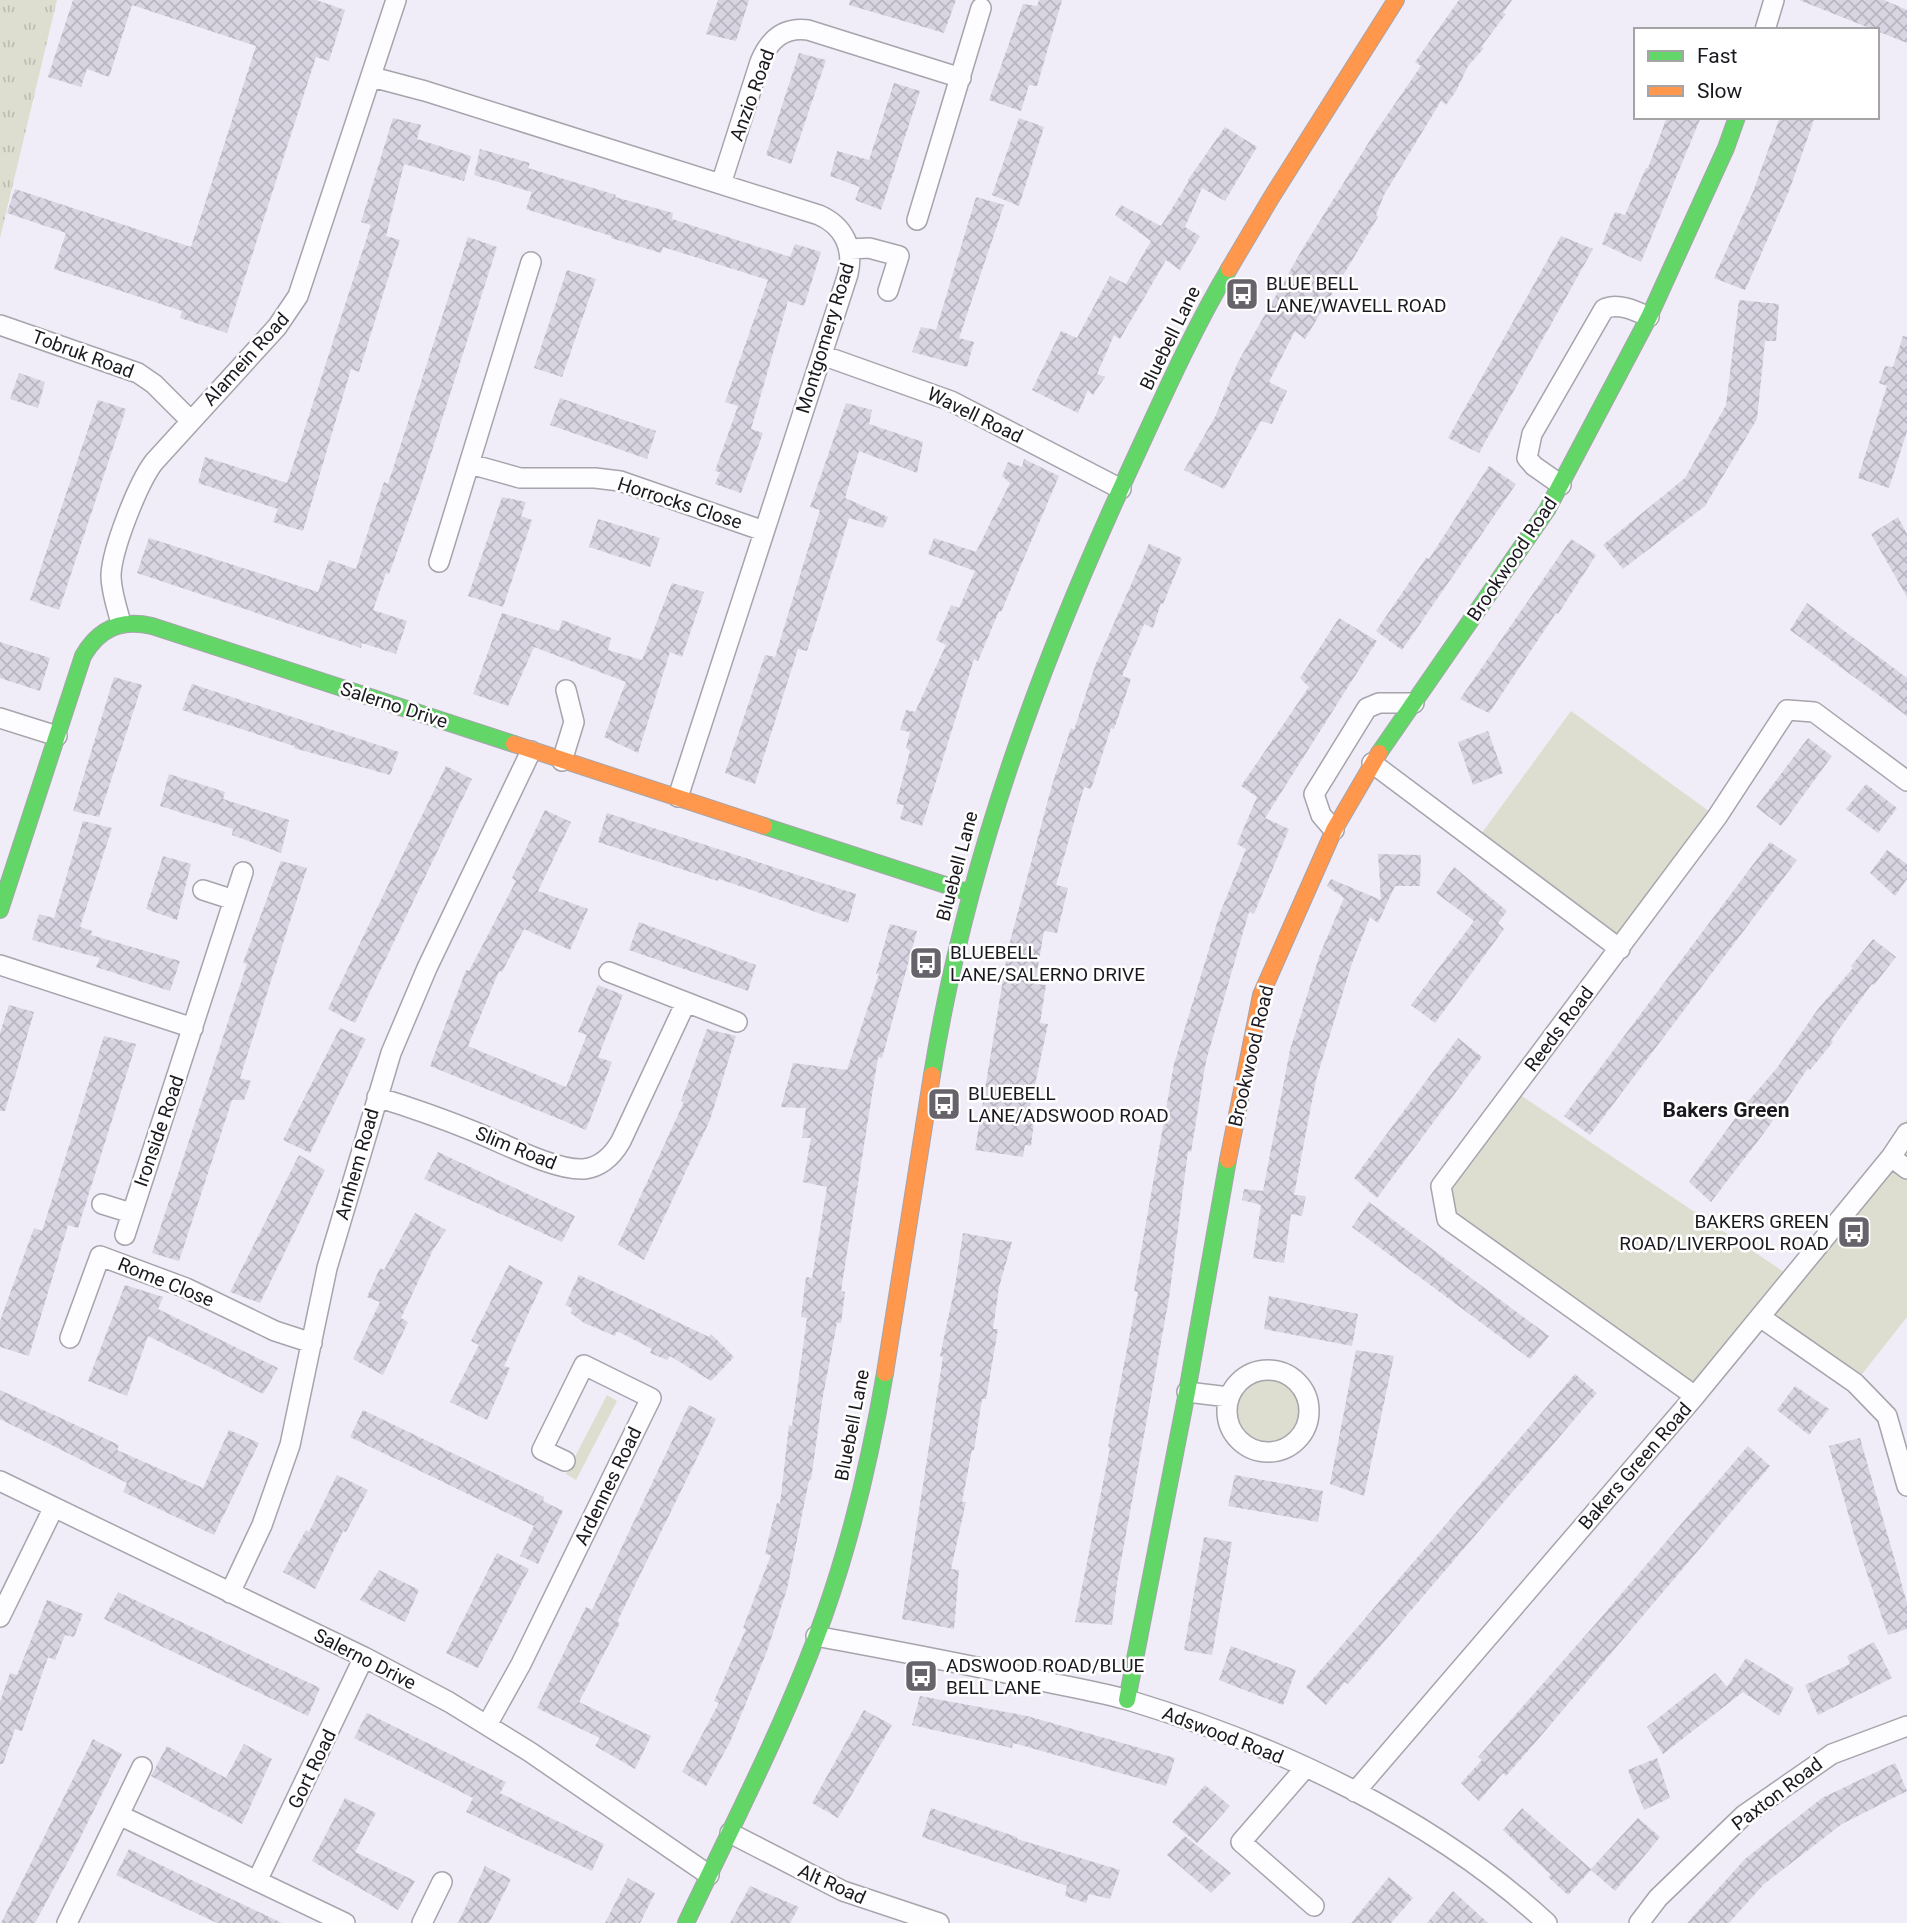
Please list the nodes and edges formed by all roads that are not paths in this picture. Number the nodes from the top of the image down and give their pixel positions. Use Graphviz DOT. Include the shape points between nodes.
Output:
graph roads {
  1 [pos="396,0"];
  2 [pos="1396,0"];
  3 [pos="1774,0"];
  4 [pos="981,8"];
  5 [pos="1766,28"];
  6 [pos="372,77"];
  7 [pos="961,78"];
  8 [pos="1736,119"];
  9 [pos="721,184"];
  10 [pos="917,220"];
  11 [pos="850,249"];
  12 [pos="531,262"];
  13 [pos="888,291"];
  14 [pos="1649,317"];
  15 [pos="0,325"];
  16 [pos="822,355"];
  17 [pos="191,421"];
  18 [pos="470,464"];
  19 [pos="1561,485"];
  20 [pos="1121,489"];
  21 [pos="764,531"];
  22 [pos="439,562"];
  23 [pos="121,623"];
  24 [pos="566,690"];
  25 [pos="1414,703"];
  26 [pos="0,718"];
  27 [pos="57,736"];
  28 [pos="531,751"];
  29 [pos="562,761"];
  30 [pos="1372,763"];
  31 [pos="1907,780"];
  32 [pos="678,797"];
  33 [pos="1334,830"];
  34 [pos="243,872"];
  35 [pos="203,890"];
  36 [pos="970,894"];
  37 [pos="234,900"];
  38 [pos="0,910"];
  39 [pos="1620,949"];
  40 [pos="0,965"];
  41 [pos="608,972"];
  42 [pos="685,1002"];
  43 [pos="737,1021"];
  44 [pos="193,1028"];
  45 [pos="377,1097"];
  46 [pos="1907,1133"];
  47 [pos="1891,1157"];
  48 [pos="1907,1169"];
  49 [pos="102,1204"];
  50 [pos="131,1213"];
  51 [pos="125,1235"];
  52 [pos="1760,1317"];
  53 [pos="70,1338"];
  54 [pos="312,1343"];
  55 [pos="1187,1391"];
  56 [pos="1695,1396"];
  57 [pos="1229,1397"];
  58 [pos="524,1441"];
  59 [pos="542,1450"];
  60 [pos="565,1461"];
  61 [pos="0,1481"];
  62 [pos="1907,1486"];
  63 [pos="54,1507"];
  64 [pos="230,1593"];
  65 [pos="0,1616"];
  66 [pos="816,1636"];
  67 [pos="364,1657"];
  68 [pos="1127,1700"];
  69 [pos="487,1725"];
  70 [pos="1907,1726"];
  71 [pos="142,1767"];
  72 [pos="1306,1768"];
  73 [pos="1355,1792"];
  74 [pos="119,1815"];
  75 [pos="730,1833"];
  76 [pos="709,1875"];
  77 [pos="257,1881"];
  78 [pos="442,1882"];
  79 [pos="1314,1906"];
  80 [pos="67,1923"];
  81 [pos="345,1923"];
  82 [pos="422,1923"];
  83 [pos="686,1923"];
  84 [pos="939,1923"];
  85 [pos="1547,1923"];
  86 [pos="1639,1923"];
  1 -- 6 [label="street, Alamein Road"];
  2 -- 20 [label="street, Bluebell Lane" via="1206,310"];
  3 -- 5 [label="street"];
  4 -- 7 [label="street"];
  6 -- 9 [label="street, Montgomery Road"];
  6 -- 17 [label="street, Alamein Road" via="299,296 277,327"];
  7 -- 9 [label="street, Anzio Road" via="800,29 781,33 760,62"];
  7 -- 10 [label="street"];
  8 -- 14 [label="street, Brookwood Road"];
  9 -- 11 [label="street, Montgomery Road" via="827,219 839,228"];
  11 -- 13 [label="street" via="869,248 899,256"];
  11 -- 16 [label="street, Montgomery Road" via="848,275"];
  12 -- 18 [label="street"];
  14 -- 19 [label="street, Brookwood Road"];
  14 -- 19 [label="street, Brookwood Road" via="1631,309 1604,309 1532,434 1527,458"];
  15 -- 17 [label="street, Tobruk Road" via="138,373"];
  16 -- 20 [label="street, Wavell Road" via="951,401"];
  16 -- 21 [label="street, Montgomery Road"];
  17 -- 23 [label="street, Alamein Road" via="154,462 134,500 112,569"];
  18 -- 21 [label="street, Horrocks Close" via="520,478 620,481"];
  18 -- 22 [label="street"];
  19 -- 25 [label="street, Brookwood Road"];
  20 -- 36 [label="street, Bluebell Lane" via="1078,582 1018,736"];
  21 -- 32 [label="street, Montgomery Road"];
  23 -- 27 [label="street" via="98,634 87,648"];
  23 -- 28 [label="street, Salerno Drive" via="152,626"];
  24 -- 29 [label="street" via="573,723"];
  25 -- 30 [label="street, Brookwood Road"];
  25 -- 33 [label="street" via="1379,703 1367,708 1314,794 1321,815"];
  26 -- 27 [label="street"];
  27 -- 38 [label="street"];
  28 -- 29 [label="street, Salerno Drive"];
  28 -- 45 [label="street, Arnhem Road" via="411,1003"];
  29 -- 32 [label="street, Salerno Drive"];
  30 -- 33 [label="street, Brookwood Road"];
  30 -- 39 [label="street"];
  31 -- 39 [label="street, Reeds Road" via="1814,712 1787,710 1717,817"];
  32 -- 36 [label="street, Salerno Drive"];
  33 -- 55 [label="street, Brookwood Road" via="1261,995"];
  34 -- 37 [label="street, Ironside Road"];
  35 -- 37 [label="street"];
  36 -- 66 [label="street, Bluebell Lane" via="947,988 868,1458 847,1543"];
  37 -- 44 [label="street, Ironside Road"];
  39 -- 56 [label="street, Reeds Road" via="1441,1186 1447,1220"];
  40 -- 44 [label="street"];
  41 -- 42 [label="street"];
  42 -- 43 [label="street"];
  42 -- 45 [label="street, Slim Road" via="621,1142 611,1156 589,1168 554,1164"];
  44 -- 50 [label="street, Ironside Road"];
  45 -- 54 [label="street, Arnhem Road" via="327,1268"];
  46 -- 47 [label="street, Bakers Green Road"];
  47 -- 48 [label="street"];
  47 -- 52 [label="street, Bakers Green Road"];
  49 -- 50 [label="street"];
  50 -- 51 [label="street, Ironside Road"];
  52 -- 56 [label="street, Bakers Green Road"];
  52 -- 62 [label="street" via="1855,1383 1887,1416"];
  53 -- 54 [label="street, Rome Close" via="100,1256"];
  54 -- 64 [label="street, Arnhem Road" via="282,1472"];
  55 -- 57 [label="street"];
  55 -- 68 [label="street, Brookwood Road"];
  56 -- 73 [label="street, Bakers Green Road"];
  57 -- 57 [label="street" via="1246,1376 1272,1370 1297,1381 1305,1392 1308,1420 1303,1432 1283,1449 1256,1450 1234,1435 1226,1410"];
  58 -- 59 [label="street"];
  59 -- 60 [label="street"];
  59 -- 69 [label="street, Ardennes Road" via="583,1365 651,1398"];
  61 -- 63 [label="street, Salerno Drive"];
  63 -- 64 [label="street, Salerno Drive"];
  63 -- 65 [label="street"];
  64 -- 67 [label="street, Salerno Drive"];
  66 -- 68 [label="street, Adswood Road"];
  66 -- 75 [label="street, Bluebell Lane" via="779,1730"];
  67 -- 69 [label="street, Salerno Drive"];
  67 -- 77 [label="street, Gort Road"];
  68 -- 72 [label="street, Adswood Road" via="1229,1735"];
  69 -- 76 [label="street, Salerno Drive"];
  70 -- 86 [label="street, Paxton Road" via="1832,1754 1744,1815 1658,1898"];
  71 -- 74 [label="street"];
  72 -- 73 [label="street, Adswood Road"];
  72 -- 79 [label="street" via="1241,1842"];
  73 -- 85 [label="street, Adswood Road" via="1455,1849"];
  74 -- 77 [label="street"];
  74 -- 80 [label="street"];
  75 -- 76 [label="street, Bluebell Lane"];
  75 -- 84 [label="street, Alt Road" via="843,1891"];
  76 -- 83 [label="street, Bluebell Lane"];
  77 -- 81 [label="street"];
  78 -- 82 [label="street"];
}
